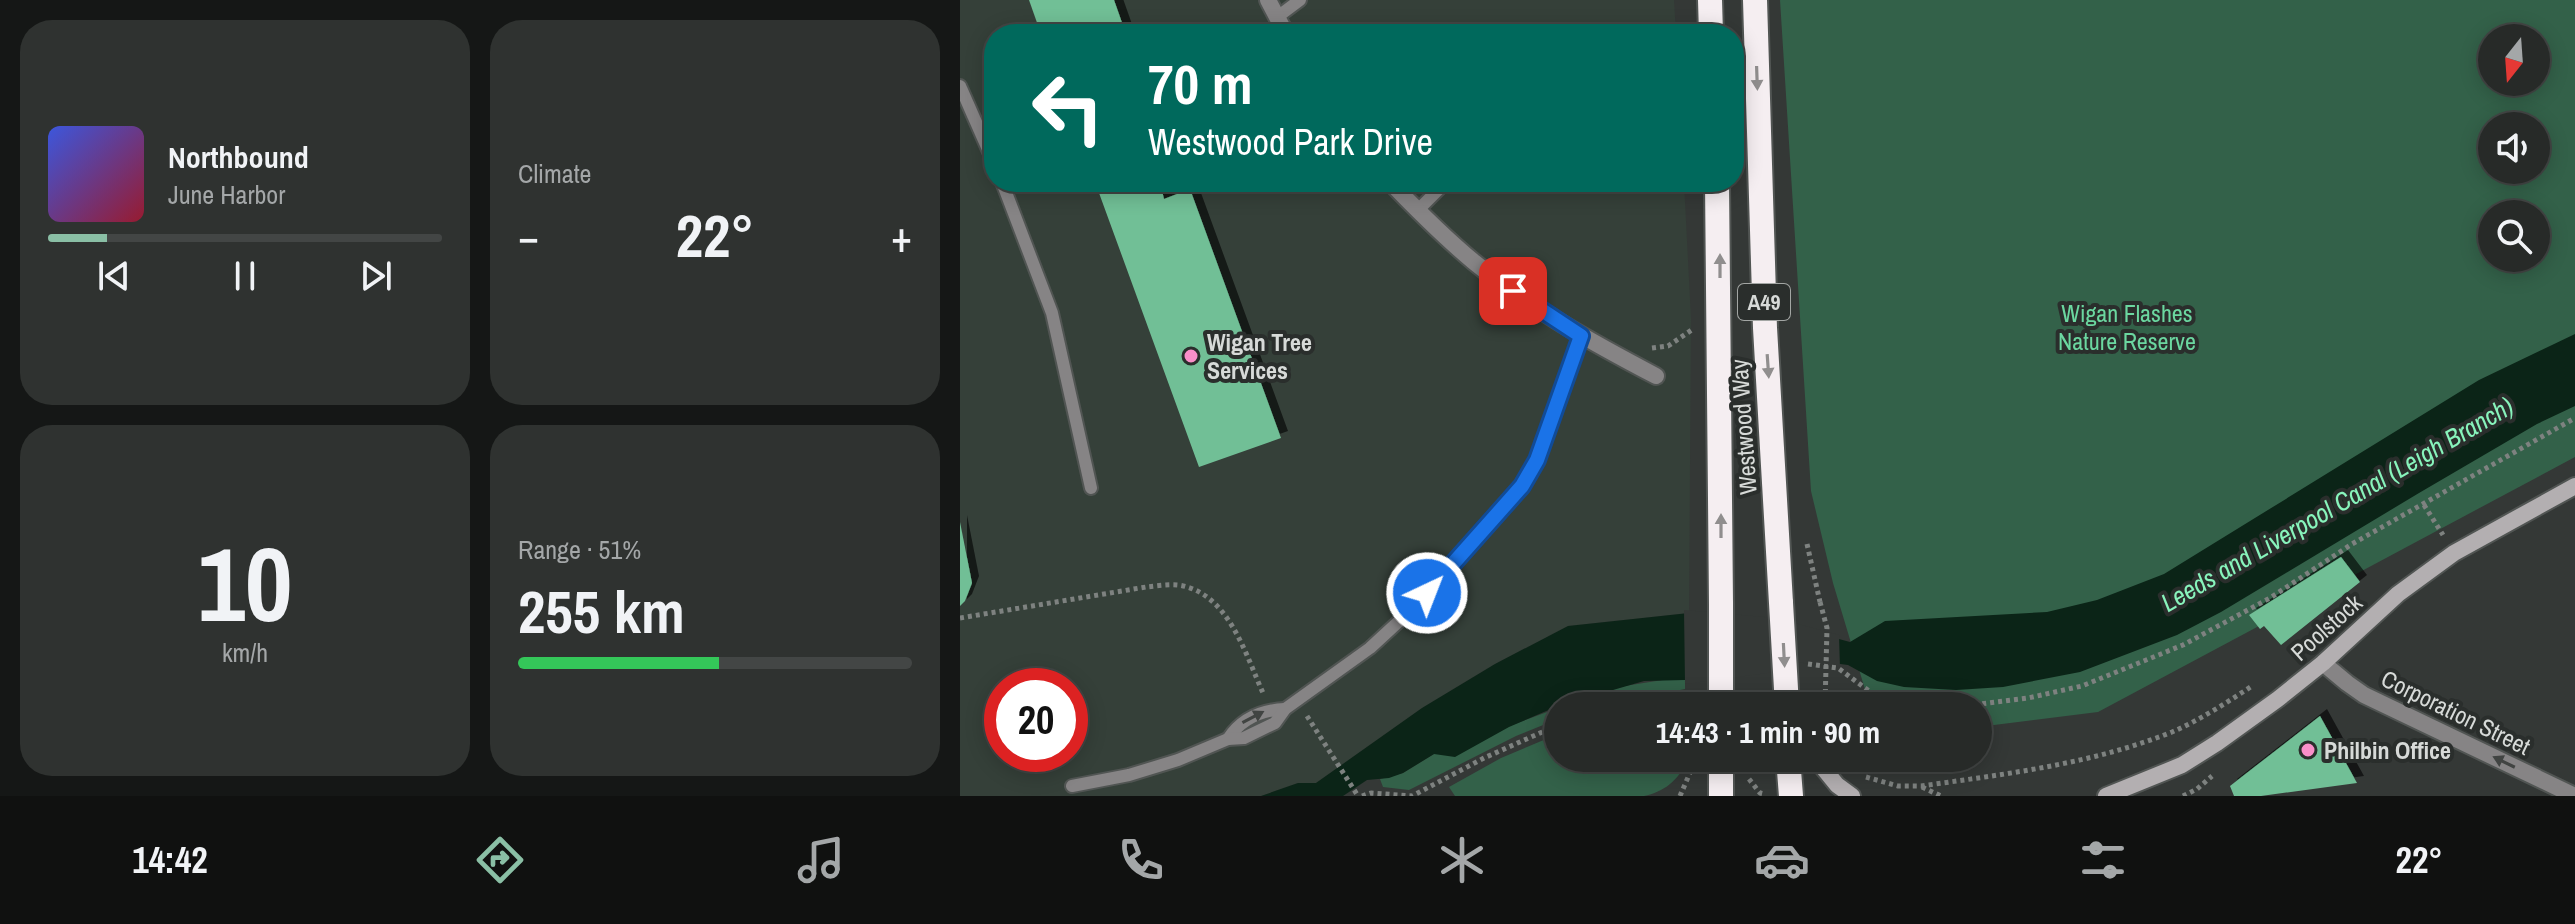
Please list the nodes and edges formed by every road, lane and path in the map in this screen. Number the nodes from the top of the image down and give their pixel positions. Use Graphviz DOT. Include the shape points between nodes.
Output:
graph roads {
  1 [pos="1268,0"];
  2 [pos="1300,0"];
  3 [pos="1710,0"];
  4 [pos="1755,0"];
  5 [pos="1276,18"];
  6 [pos="1280,24"];
  7 [pos="1711,24"];
  8 [pos="960,86"];
  9 [pos="984,140"];
  10 [pos="1006,192"];
  11 [pos="1400,192"];
  12 [pos="1436,192"];
  13 [pos="1717,192"];
  14 [pos="1418,210"];
  15 [pos="1697,326"];
  16 [pos="1581,336"];
  17 [pos="1615,354"];
  18 [pos="1656,376"];
  19 [pos="2575,418"];
  20 [pos="2575,486"];
  21 [pos="1091,488"];
  22 [pos="2424,505"];
  23 [pos="2454,553"];
  24 [pos="1820,602"];
  25 [pos="960,618"];
  26 [pos="1793,662"];
  27 [pos="2323,663"];
  28 [pos="2260,681"];
  29 [pos="1716,692"];
  30 [pos="1786,692"];
  31 [pos="1825,692"];
  32 [pos="1298,702"];
  33 [pos="1544,731"];
  34 [pos="1689,772"];
  35 [pos="1721,772"];
  36 [pos="1789,772"];
  37 [pos="1826,772"];
  38 [pos="1866,777"];
  39 [pos="1072,786"];
  40 [pos="1921,786"];
  41 [pos="1360,796"];
  42 [pos="1680,796"];
  43 [pos="1721,796"];
  44 [pos="1791,796"];
  45 [pos="1852,796"];
  46 [pos="1941,796"];
  47 [pos="2106,796"];
  48 [pos="2575,796"];
  1 -- 5 [label="street"];
  2 -- 5 [label="lane"];
  3 -- 7 [label="highway"];
  4 -- 30 [label="highway, Westwood Way / A49, one-way, bridge" via="1765,328"];
  5 -- 6 [label="street"];
  8 -- 9 [label="lane"];
  10 -- 21 [label="lane" via="1052,313"];
  11 -- 14 [label="street"];
  12 -- 14 [label="lane"];
  29 -- 13 [label="highway, Westwood Way / A49, one-way, bridge" via="1721,604"];
  14 -- 16 [label="street" via="1474,262"];
  15 -- 17 [label="path" via="1668,346"];
  16 -- 17 [label="street"];
  16 -- 32 [label="lane" via="1537,460 1522,486 1409,612"];
  17 -- 18 [label="street"];
  19 -- 22 [label="path"];
  20 -- 23 [label="main road, Poolstock"];
  22 -- 23 [label="path"];
  22 -- 26 [label="path" via="2183,645 2082,686 1972,705 1907,701 1873,694 1838,668"];
  23 -- 27 [label="main road, Poolstock" via="2398,594"];
  24 -- 31 [label="path, bridge" via="1827,628"];
  25 -- 32 [label="path" via="1177,585 1203,593 1219,606 1267,701"];
  27 -- 47 [label="main road, Poolstock" via="2182,765"];
  48 -- 27 [label="street, Corporation Street, one-way" via="2364,695"];
  28 -- 40 [label="path" via="2174,731 2121,750"];
  32 -- 39 [label="lane" via="1275,723 1244,738 1129,775"];
  32 -- 41 [label="path"];
  33 -- 41 [label="path" via="1412,796"];
  34 -- 42 [label="path"];
  35 -- 43 [label="highway"];
  36 -- 44 [label="highway"];
  37 -- 45 [label="main road"];
  38 -- 40 [label="path"];
  40 -- 46 [label="path"];
}
